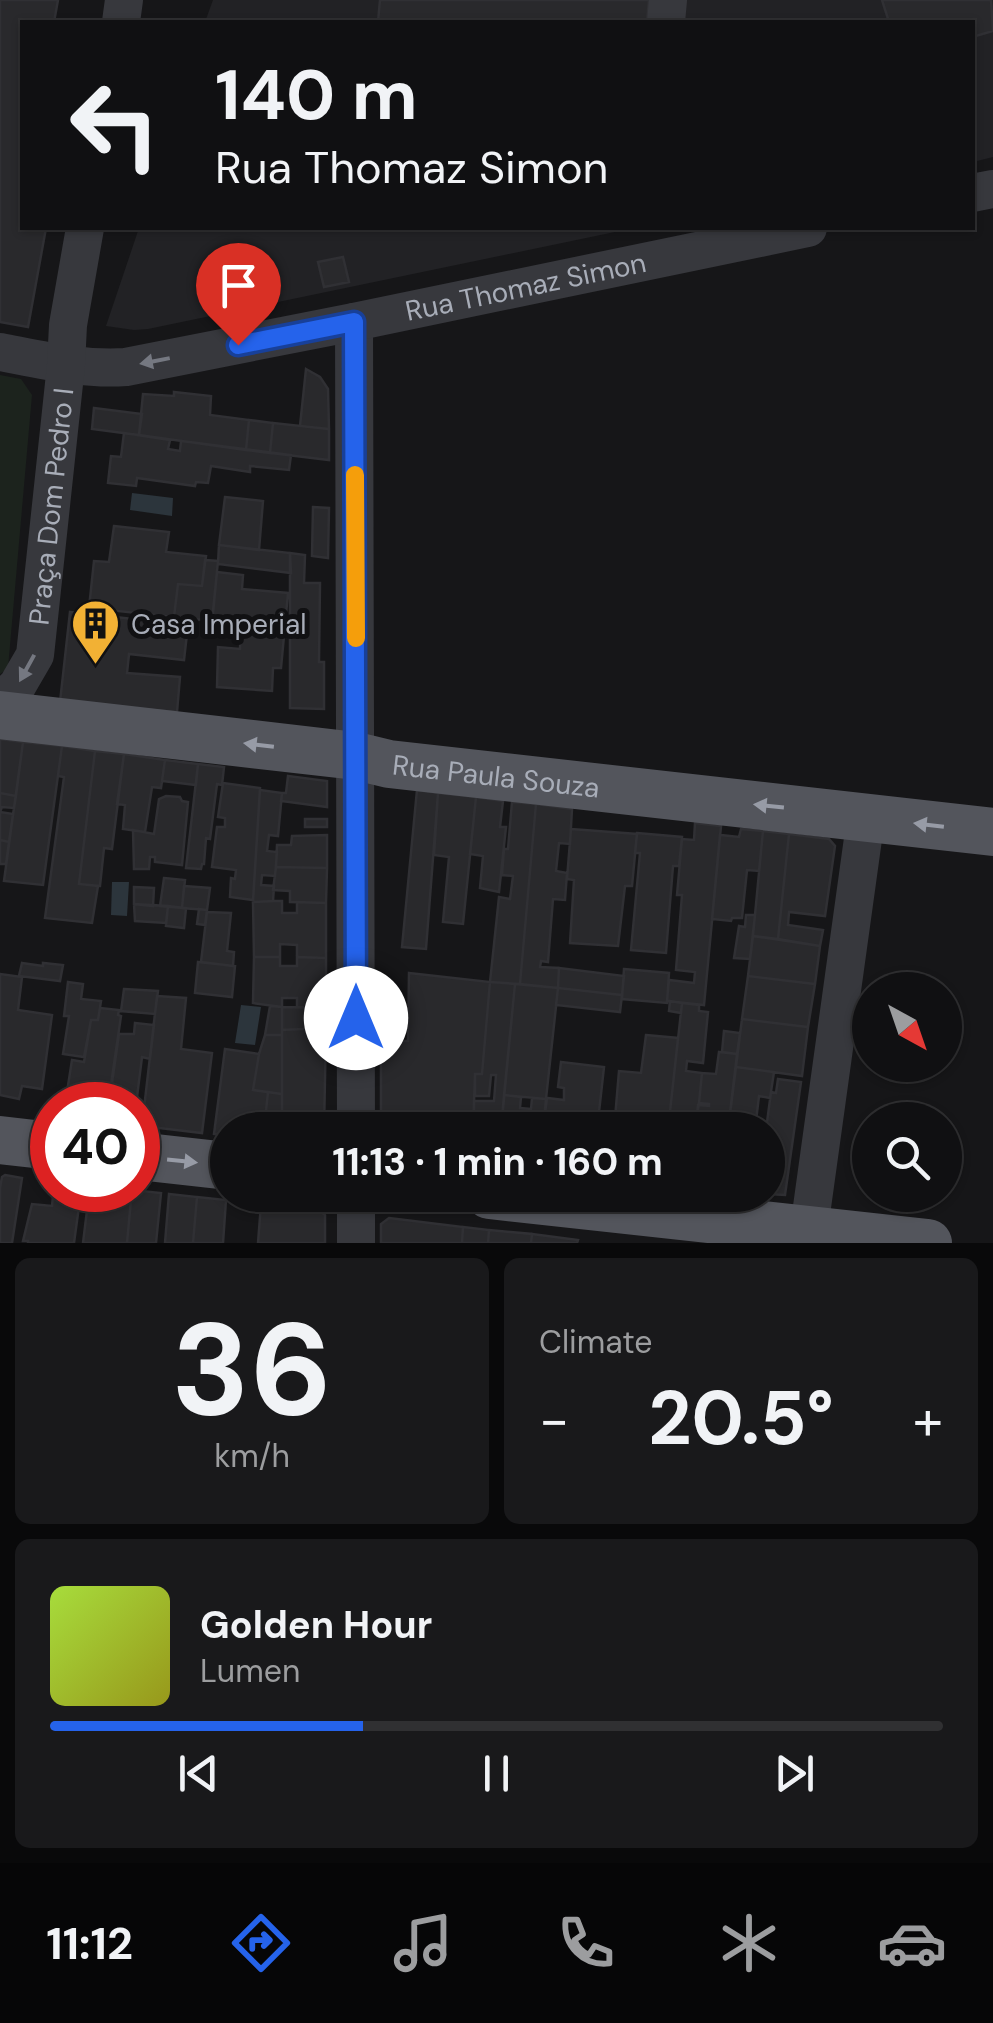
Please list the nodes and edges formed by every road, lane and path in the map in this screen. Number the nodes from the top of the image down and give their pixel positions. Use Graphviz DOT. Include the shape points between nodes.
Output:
graph roads {
  1 [pos="85,230"];
  2 [pos="788,230"];
  3 [pos="648,244"];
  4 [pos="354,322"];
  5 [pos="0,352"];
  6 [pos="66,365"];
  7 [pos="0,701"];
  8 [pos="0,714"];
  9 [pos="356,756"];
  10 [pos="866,817"];
  11 [pos="993,832"];
  12 [pos="356,1112"];
  13 [pos="0,1140"];
  14 [pos="30,1143"];
  15 [pos="160,1158"];
  16 [pos="210,1164"];
  17 [pos="356,1212"];
  18 [pos="621,1212"];
  19 [pos="808,1236"];
  20 [pos="356,1243"];
  21 [pos="928,1243"];
  1 -- 6 [label="street"];
  2 -- 3 [label="street, Rua Thomaz Simon"];
  3 -- 4 [label="street, Rua Thomaz Simon"];
  4 -- 6 [label="street, Rua Thomaz Simon, one-way" via="126,366"];
  4 -- 9 [label="street"];
  5 -- 6 [label="street, Praça Dom Pedro I"];
  6 -- 7 [label="street, Praça Dom Pedro I, one-way" via="35,655"];
  9 -- 8 [label="main road, Rua Paula Souza, one-way"];
  10 -- 9 [label="main road, Rua Paula Souza, one-way"];
  9 -- 12 [label="street"];
  11 -- 10 [label="main road, Rua Paula Souza, one-way"];
  10 -- 19 [label="street"];
  13 -- 14 [label="main road"];
  15 -- 16 [label="main road, one-way"];
  17 -- 20 [label="street"];
  18 -- 19 [label="main road"];
  19 -- 21 [label="main road"];
}
